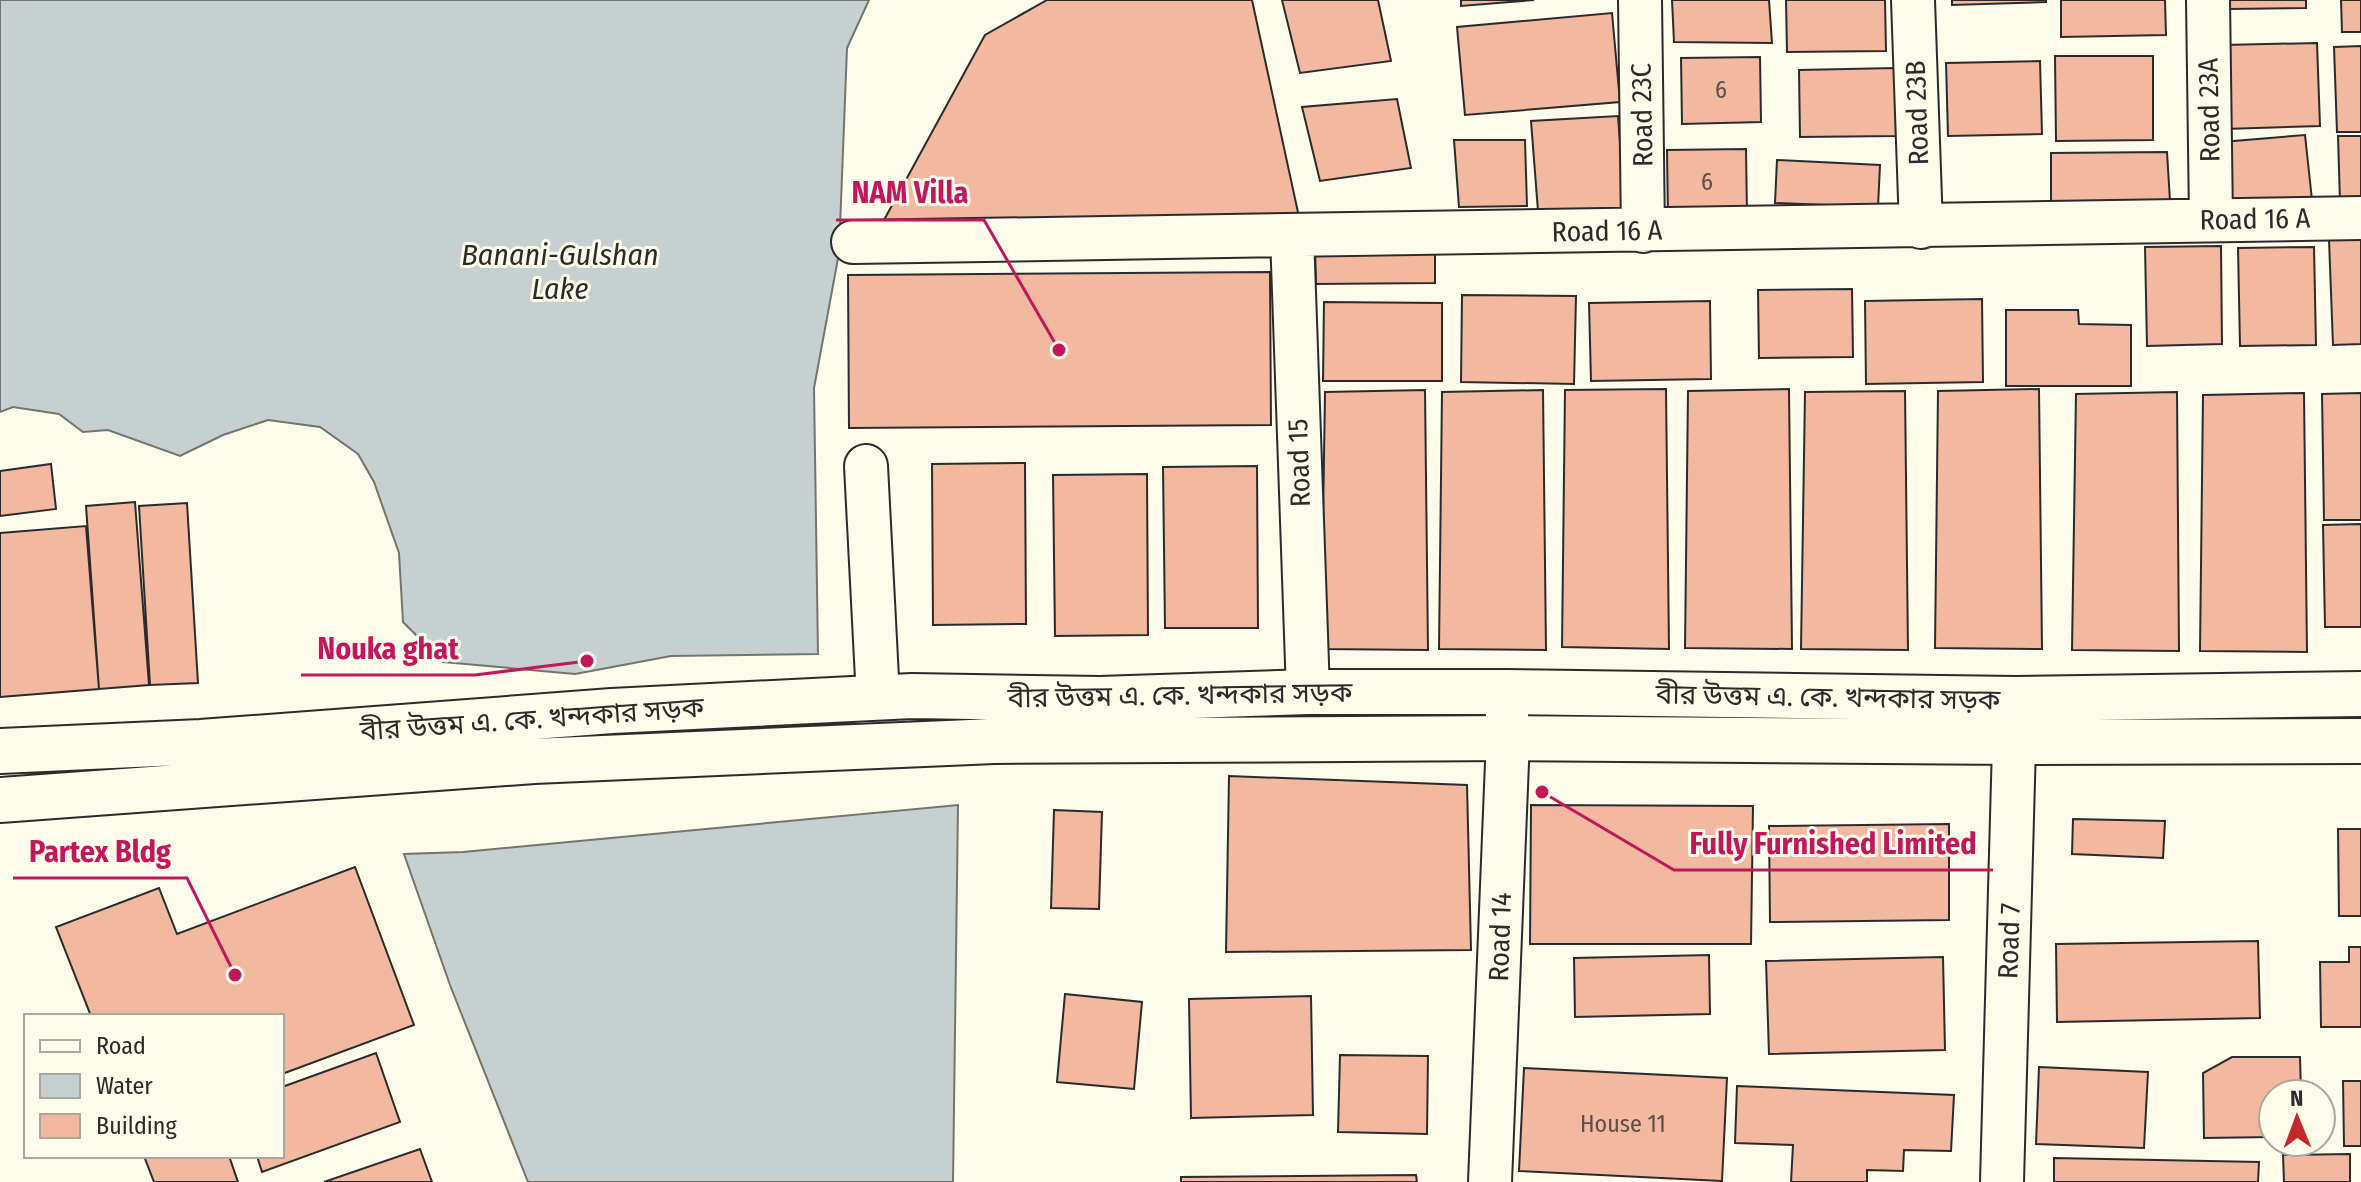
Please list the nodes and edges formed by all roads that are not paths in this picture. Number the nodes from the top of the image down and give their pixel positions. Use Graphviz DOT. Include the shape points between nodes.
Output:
graph roads {
  1 [pos="1640,0"];
  2 [pos="1913,0"];
  3 [pos="2208,0"];
  4 [pos="2361,218"];
  5 [pos="2211,219"];
  6 [pos="1921,227"];
  7 [pos="1643,231"];
  8 [pos="1292,235"];
  9 [pos="853,242"];
  10 [pos="866,466"];
  11 [pos="1308,692"];
  12 [pos="1506,692"];
  13 [pos="2361,694"];
  14 [pos="878,698"];
  15 [pos="2015,699"];
  16 [pos="1508,738"];
  17 [pos="2361,741"];
  18 [pos="2014,742"];
  19 [pos="0,751"];
  20 [pos="0,800"];
  21 [pos="1490,1182"];
  22 [pos="2002,1182"];
  1 -- 7 [label="street, Road 23C"];
  2 -- 6 [label="street, Road 23B"];
  3 -- 5 [label="street, Road 23A"];
  4 -- 5 [label="street, Road 16 A"];
  5 -- 6 [label="street, Road 16 A"];
  6 -- 7 [label="street, Road 16 A"];
  7 -- 8 [label="street, Road 16 A"];
  8 -- 9 [label="street, Road 16 A"];
  8 -- 11 [label="street, Road 15"];
  10 -- 14 [label="street"];
  11 -- 12 [label="main road, বীর উত্তম এ. কে. খন্দকার সড়ক"];
  11 -- 14 [label="main road, বীর উত্তম এ. কে. খন্দকার সড়ক" via="1100,699"];
  12 -- 15 [label="main road, বীর উত্তম এ. কে. খন্দকার সড়ক"];
  12 -- 16 [label="street, Road 14"];
  13 -- 15 [label="main road, বীর উত্তম এ. কে. খন্দকার সড়ক"];
  14 -- 19 [label="main road, বীর উত্তম এ. কে. খন্দকার সড়ক"];
  15 -- 18 [label="street, Road 7"];
  16 -- 18 [label="main road, বীর উত্তম এ. কে. খন্দকার সড়ক"];
  16 -- 20 [label="main road, বীর উত্তম এ. কে. খন্দকার সড়ক" via="994,741 534,761"];
  16 -- 21 [label="street, Road 14"];
  17 -- 18 [label="main road, বীর উত্তম এ. কে. খন্দকার সড়ক"];
  18 -- 22 [label="street, Road 7"];
}
